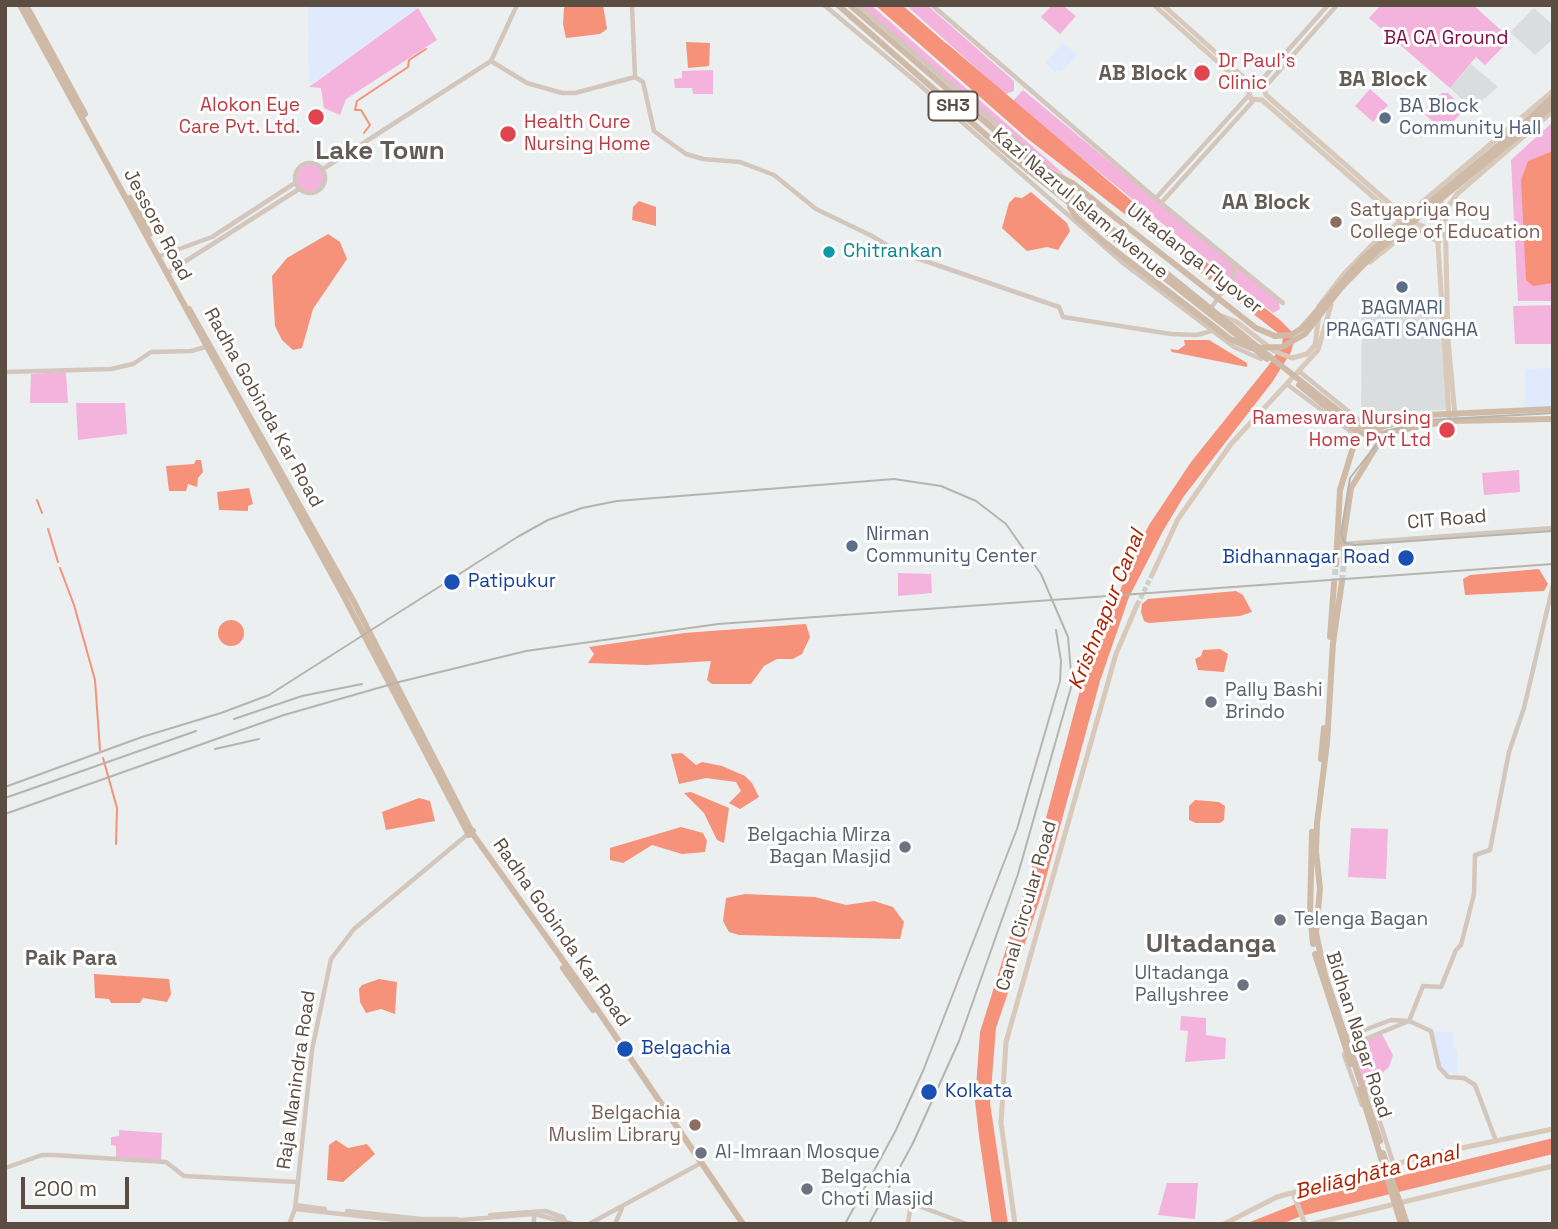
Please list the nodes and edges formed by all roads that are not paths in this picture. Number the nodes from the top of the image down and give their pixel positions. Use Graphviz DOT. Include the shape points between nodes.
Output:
graph roads {
  1 [pos="20,5"];
  2 [pos="26,5"];
  3 [pos="517,5"];
  4 [pos="632,5"];
  5 [pos="824,5"];
  6 [pos="838,5"];
  7 [pos="850,5"];
  8 [pos="858,5"];
  9 [pos="932,5"];
  10 [pos="1154,5"];
  11 [pos="1163,5"];
  12 [pos="1328,5"];
  13 [pos="1336,6"];
  14 [pos="1204,46"];
  15 [pos="491,61"];
  16 [pos="635,77"];
  17 [pos="1262,85"];
  18 [pos="1553,91"];
  19 [pos="1250,92"];
  20 [pos="1264,97"];
  21 [pos="1553,97"];
  22 [pos="1553,105"];
  23 [pos="1553,111"];
  24 [pos="1520,131"];
  25 [pos="1008,159"];
  26 [pos="1195,160"];
  27 [pos="1032,163"];
  28 [pos="1048,168"];
  29 [pos="323,169"];
  30 [pos="295,183"];
  31 [pos="1447,184"];
  32 [pos="299,189"];
  33 [pos="1156,198"];
  34 [pos="1161,203"];
  35 [pos="1070,205"];
  36 [pos="1402,219"];
  37 [pos="1415,225"];
  38 [pos="1441,234"];
  39 [pos="1441,243"];
  40 [pos="159,256"];
  41 [pos="1234,263"];
  42 [pos="168,272"];
  43 [pos="1283,303"];
  44 [pos="1209,310"];
  45 [pos="1222,316"];
  46 [pos="1200,323"];
  47 [pos="1211,331"];
  48 [pos="208,346"];
  49 [pos="1265,358"];
  50 [pos="5,372"];
  51 [pos="1300,372"];
  52 [pos="1288,386"];
  53 [pos="1553,409"];
  54 [pos="1452,417"];
  55 [pos="1553,419"];
  56 [pos="1358,426"];
  57 [pos="1383,430"];
  58 [pos="1553,528"];
  59 [pos="1340,543"];
  60 [pos="1344,561"];
  61 [pos="1336,564"];
  62 [pos="1153,573"];
  63 [pos="1342,585"];
  64 [pos="1553,585"];
  65 [pos="341,587"];
  66 [pos="1333,587"];
  67 [pos="1137,604"];
  68 [pos="1331,643"];
  69 [pos="469,832"];
  70 [pos="1409,1021"];
  71 [pos="1344,1038"];
  72 [pos="1347,1048"];
  73 [pos="1361,1086"];
  74 [pos="1553,1129"];
  75 [pos="1496,1141"];
  76 [pos="700,1164"];
  77 [pos="1394,1166"];
  78 [pos="1553,1166"];
  79 [pos="5,1168"];
  80 [pos="1381,1169"];
  81 [pos="297,1182"];
  82 [pos="1294,1194"];
  83 [pos="295,1207"];
  84 [pos="622,1207"];
  85 [pos="534,1214"];
  86 [pos="565,1222"];
  87 [pos="289,1224"];
  88 [pos="534,1224"];
  89 [pos="573,1224"];
  90 [pos="589,1224"];
  91 [pos="615,1224"];
  92 [pos="740,1224"];
  93 [pos="908,1224"];
  94 [pos="967,1224"];
  95 [pos="1015,1224"];
  96 [pos="1224,1224"];
  97 [pos="1305,1224"];
  98 [pos="1312,1224"];
  99 [pos="1401,1224"];
  100 [pos="1407,1224"];
  1 -- 40 [label="main road, Jessore Road"];
  2 -- 40 [label="main road"];
  3 -- 15 [label="street"];
  4 -- 16 [label="street"];
  5 -- 25 [label="street, Kazi Nazrul Islam Avenue"];
  6 -- 25 [label="main road, Kazi Nazrul Islam Avenue / SH3"];
  7 -- 27 [label="main road, Kazi Nazrul Islam Avenue / SH3"];
  8 -- 28 [label="street, Kazi Nazrul Islam Avenue"];
  9 -- 33 [label="street"];
  10 -- 14 [label="main road"];
  11 -- 14 [label="main road"];
  12 -- 17 [label="street"];
  13 -- 17 [label="street"];
  14 -- 19 [label="main road"];
  15 -- 16 [label="street" via="527,83 562,93"];
  15 -- 29 [label="street"];
  16 -- 47 [label="street" via="643,82 654,131 686,154 740,162 774,175 816,209 896,251 1059,307 1063,317 1183,335"];
  17 -- 19 [label="main road"];
  17 -- 20 [label="main road"];
  18 -- 31 [label="main road"];
  19 -- 20 [label="main road"];
  19 -- 26 [label="street"];
  20 -- 36 [label="main road"];
  21 -- 24 [label="main road, Ultadanga Flyover / SH3"];
  22 -- 24 [label="main road, Ultadanga Flyover / SH3"];
  23 -- 38 [label="main road" via="1452,198"];
  24 -- 28 [label="main road, Ultadanga Flyover / SH3, bridge" via="1372,249 1310,320 1288,336 1256,328"];
  24 -- 35 [label="main road, Ultadanga Flyover / SH3, bridge" via="1367,260 1305,334 1282,347 1251,348 1230,339 1104,242 1076,217"];
  25 -- 35 [label="main road, Kazi Nazrul Islam Avenue / SH3"];
  25 -- 46 [label="street, Kazi Nazrul Islam Avenue" via="1123,263"];
  26 -- 33 [label="street"];
  26 -- 34 [label="street"];
  27 -- 28 [label="main road, Ultadanga Flyover / SH3"];
  27 -- 44 [label="main road, Kazi Nazrul Islam Avenue"];
  29 -- 30 [label="street" via="314,163 303,164"];
  29 -- 32 [label="street" via="326,177 321,189 310,194"];
  30 -- 32 [label="street"];
  30 -- 40 [label="street" via="212,237"];
  31 -- 36 [label="main road"];
  31 -- 38 [label="main road" via="1440,209"];
  32 -- 42 [label="street"];
  33 -- 34 [label="street"];
  34 -- 41 [label="street"];
  35 -- 44 [label="main road, Kazi Nazrul Islam Avenue"];
  36 -- 37 [label="main road"];
  36 -- 45 [label="main road, bridge" via="1356,260 1323,299 1311,351 1292,358 1274,351"];
  37 -- 38 [label="main road"];
  37 -- 39 [label="main road"];
  37 -- 51 [label="main road" via="1366,265 1327,310 1318,350"];
  38 -- 39 [label="main road"];
  39 -- 54 [label="main road"];
  40 -- 42 [label="main road, Jessore Road"];
  41 -- 43 [label="street"];
  41 -- 44 [label="street" via="1234,276"];
  42 -- 48 [label="main road, Jessore Road"];
  44 -- 45 [label="main road, Kazi Nazrul Islam Avenue"];
  44 -- 46 [label="street"];
  44 -- 49 [label="main road, Kazi Nazrul Islam Avenue"];
  45 -- 49 [label="main road, Kazi Nazrul Islam Avenue"];
  46 -- 47 [label="street, Kazi Nazrul Islam Avenue"];
  47 -- 49 [label="street, Kazi Nazrul Islam Avenue" via="1234,347"];
  48 -- 50 [label="street" via="155,351 111,369"];
  48 -- 65 [label="main road, Jessore Road"];
  49 -- 56 [label="main road, Kazi Nazrul Islam Avenue, bridge"];
  51 -- 52 [label="main road"];
  51 -- 56 [label="street"];
  52 -- 56 [label="street" via="1350,432"];
  52 -- 62 [label="main road" via="1272,396 1231,444 1178,519"];
  53 -- 54 [label="main road"];
  54 -- 55 [label="main road"];
  54 -- 57 [label="main road"];
  56 -- 57 [label="main road"];
  56 -- 59 [label="main road" via="1340,491"];
  57 -- 59 [label="main road" via="1351,488"];
  58 -- 59 [label="street, CIT Road"];
  59 -- 60 [label="main road"];
  59 -- 61 [label="main road"];
  63 -- 68 [label="main road"];
  64 -- 70 [label="street" via="1525,707 1509,752 1490,850 1475,855 1474,894 1463,940 1441,987 1423,986"];
  65 -- 69 [label="main road, Radha Gobinda Kar Road"];
  65 -- 69 [label="main road, Jessore Road"];
  66 -- 68 [label="main road"];
  67 -- 95 [label="main road, Canal Circular Road" via="1116,654 1006,1042 1001,1123"];
  68 -- 71 [label="main road, Bidhan Nagar Road" via="1327,743 1315,841 1320,888 1316,923 1319,954"];
  69 -- 76 [label="main road"];
  69 -- 81 [label="street, Raja Manindra Road" via="354,929 331,958 312,1050"];
  70 -- 71 [label="street" via="1383,1022"];
  70 -- 72 [label="street"];
  70 -- 75 [label="street" via="1431,1031 1443,1074 1475,1085"];
  71 -- 72 [label="main road, Bidhan Nagar Road"];
  72 -- 73 [label="main road, Bidhan Nagar Road"];
  72 -- 80 [label="street" via="1344,1055"];
  73 -- 77 [label="street" via="1371,1097"];
  73 -- 99 [label="main road, Bidhan Nagar Road, bridge"];
  73 -- 100 [label="main road, Bidhan Nagar Road, bridge"];
  74 -- 75 [label="main road"];
  75 -- 77 [label="main road"];
  76 -- 84 [label="street"];
  76 -- 92 [label="main road"];
  77 -- 80 [label="main road"];
  78 -- 98 [label="main road"];
  79 -- 81 [label="street" via="53,1155 166,1162 184,1176"];
  80 -- 82 [label="main road"];
  81 -- 83 [label="street, Raja Manindra Road"];
  82 -- 96 [label="main road"];
  82 -- 97 [label="main road"];
  83 -- 85 [label="street" via="424,1223"];
  83 -- 86 [label="street" via="421,1219 545,1211"];
  83 -- 87 [label="street, Raja Manindra Road"];
  84 -- 90 [label="street"];
  84 -- 91 [label="street"];
  85 -- 86 [label="street"];
  85 -- 88 [label="street"];
  86 -- 89 [label="street"];
  93 -- 94 [label="street" via="911,1203"];
}
